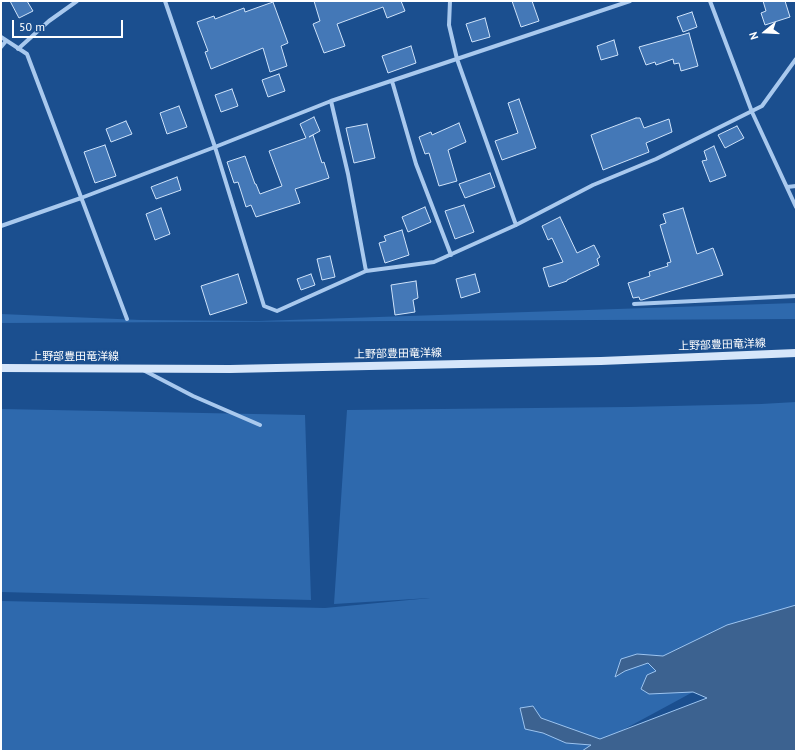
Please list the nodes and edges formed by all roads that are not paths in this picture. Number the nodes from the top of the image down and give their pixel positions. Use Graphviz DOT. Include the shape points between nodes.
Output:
graph roads {
  1 [pos="77,1"];
  2 [pos="165,1"];
  3 [pos="450,1"];
  4 [pos="630,1"];
  5 [pos="710,1"];
  6 [pos="1,37"];
  7 [pos="6,41"];
  8 [pos="1,47"];
  9 [pos="18,48"];
  10 [pos="457,59"];
  11 [pos="796,59"];
  12 [pos="392,81"];
  13 [pos="331,101"];
  14 [pos="752,112"];
  15 [pos="215,147"];
  16 [pos="796,186"];
  17 [pos="786,187"];
  18 [pos="82,198"];
  19 [pos="796,207"];
  20 [pos="516,225"];
  21 [pos="1,226"];
  22 [pos="451,255"];
  23 [pos="366,272"];
  24 [pos="796,296"];
  25 [pos="634,304"];
  26 [pos="127,319"];
  27 [pos="796,353"];
  28 [pos="1,368"];
  29 [pos="141,369"];
  30 [pos="260,426"];
  1 -- 9 [label="street"];
  2 -- 15 [label="street"];
  3 -- 10 [label="street" via="449,25"];
  4 -- 10 [label="street"];
  5 -- 14 [label="street"];
  6 -- 7 [label="street"];
  7 -- 8 [label="street"];
  7 -- 9 [label="street"];
  9 -- 18 [label="street" via="27,54"];
  10 -- 12 [label="street"];
  10 -- 20 [label="street"];
  11 -- 14 [label="street" via="762,106"];
  12 -- 13 [label="street"];
  12 -- 22 [label="street" via="416,164"];
  13 -- 15 [label="street"];
  13 -- 23 [label="street" via="348,174"];
  14 -- 17 [label="street"];
  14 -- 20 [label="street" via="656,159 593,185"];
  15 -- 18 [label="street"];
  15 -- 23 [label="street" via="264,306 277,311"];
  16 -- 17 [label="street"];
  17 -- 19 [label="street"];
  18 -- 21 [label="street"];
  18 -- 26 [label="street"];
  20 -- 22 [label="street"];
  22 -- 23 [label="street" via="434,262"];
  24 -- 25 [label="street"];
  27 -- 29 [label="main road, 上野部豊田竜洋線" via="593,361"];
  28 -- 29 [label="main road, 上野部豊田竜洋線"];
  29 -- 30 [label="street"];
}
